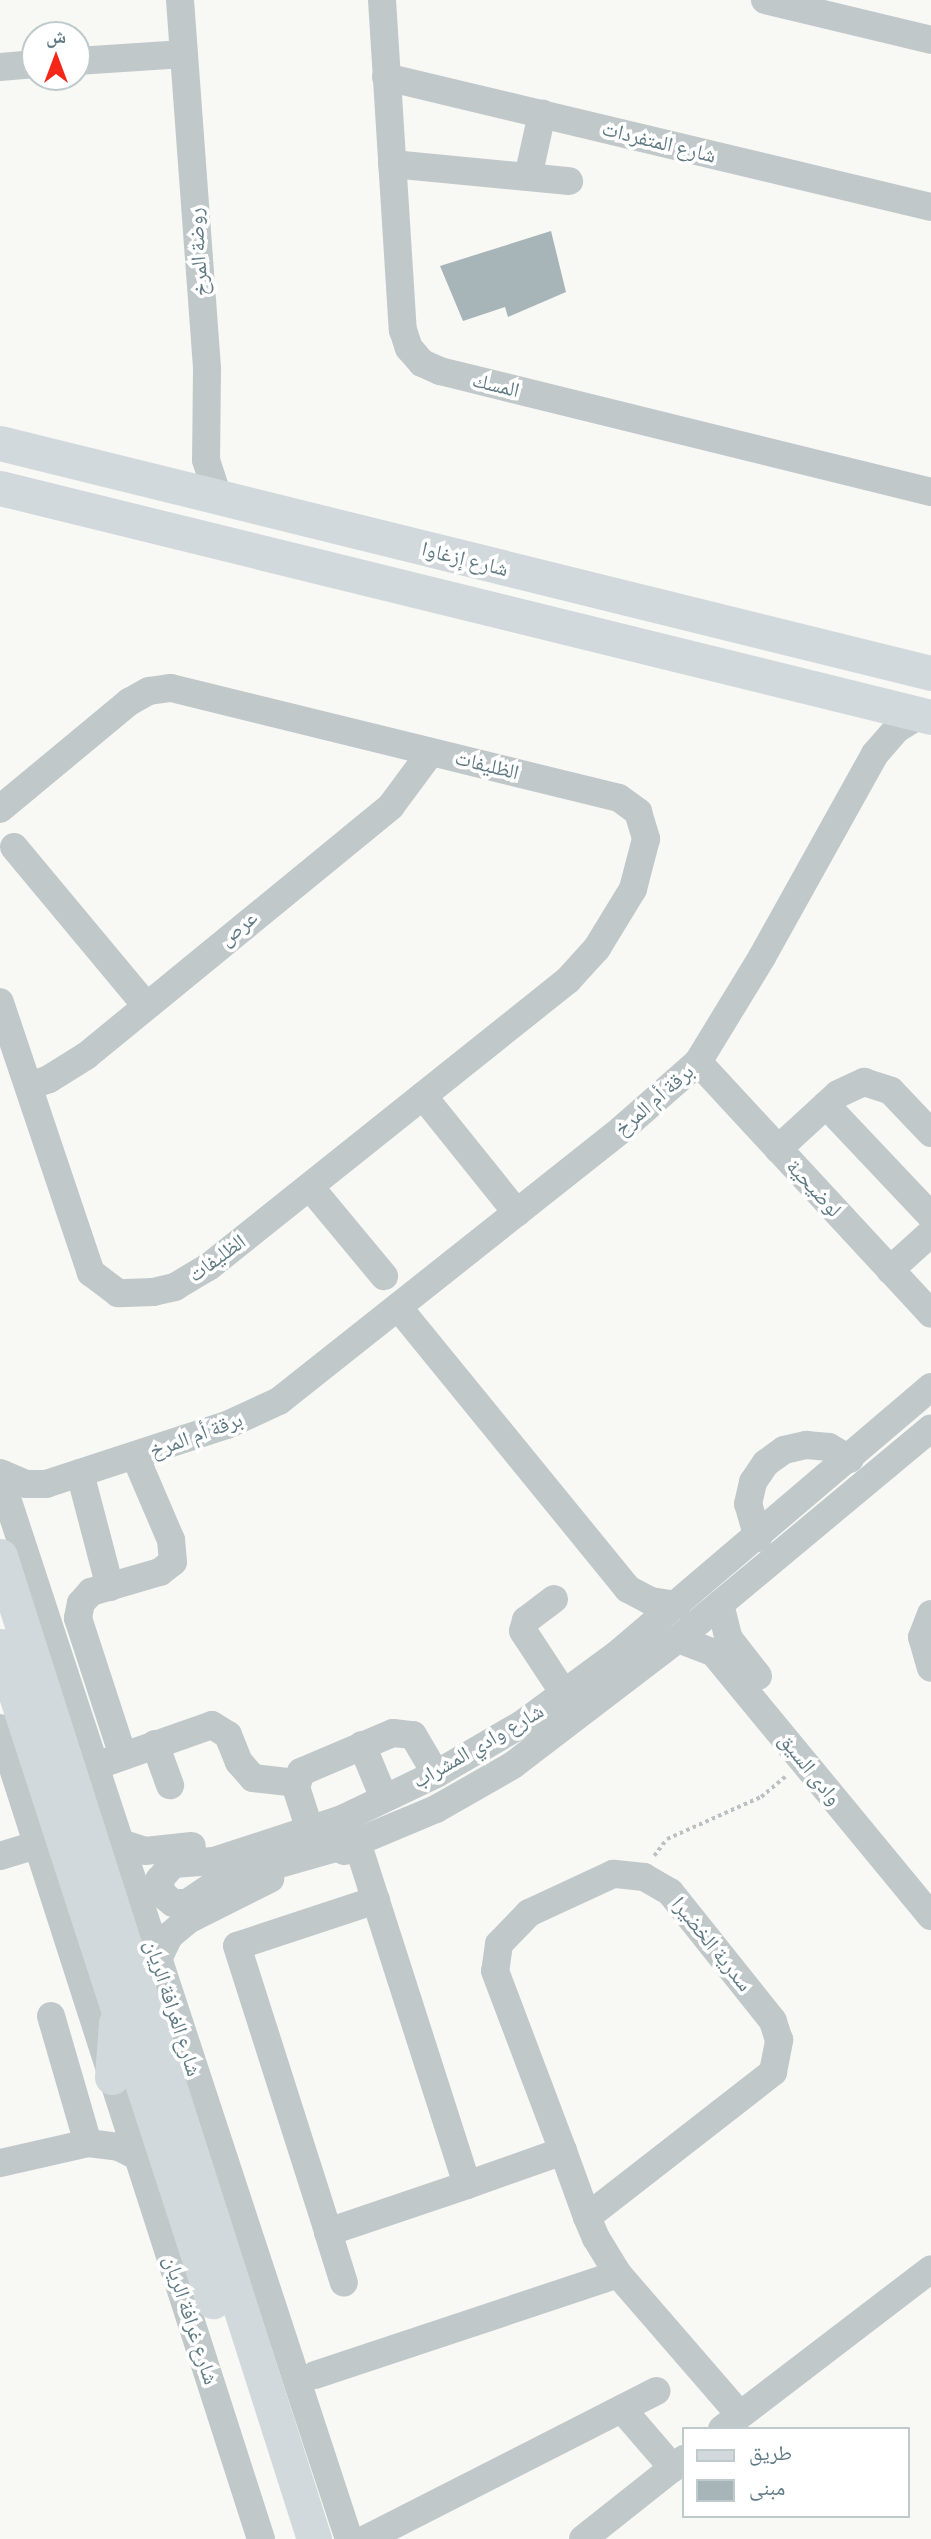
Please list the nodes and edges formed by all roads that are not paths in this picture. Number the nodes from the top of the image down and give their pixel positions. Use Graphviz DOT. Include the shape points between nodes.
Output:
graph roads {
  1 [pos="180,0"];
  2 [pos="382,0"];
  3 [pos="765,0"];
  4 [pos="931,40"];
  5 [pos="184,54"];
  6 [pos="91,60"];
  7 [pos="21,65"];
  8 [pos="0,67"];
  9 [pos="386,76"];
  10 [pos="542,114"];
  11 [pos="392,164"];
  12 [pos="527,177"];
  13 [pos="569,181"];
  14 [pos="931,207"];
  15 [pos="0,443"];
  16 [pos="206,450"];
  17 [pos="50,455"];
  18 [pos="0,460"];
  19 [pos="172,486"];
  20 [pos="0,488"];
  21 [pos="931,492"];
  22 [pos="218,498"];
  23 [pos="931,673"];
  24 [pos="773,678"];
  25 [pos="867,701"];
  26 [pos="928,709"];
  27 [pos="431,752"];
  28 [pos="875,754"];
  29 [pos="0,808"];
  30 [pos="15,847"];
  31 [pos="0,1002"];
  32 [pos="145,1004"];
  33 [pos="698,1062"];
  34 [pos="29,1086"];
  35 [pos="423,1096"];
  36 [pos="826,1105"];
  37 [pos="931,1133"];
  38 [pos="778,1149"];
  39 [pos="310,1187"];
  40 [pos="517,1213"];
  41 [pos="931,1216"];
  42 [pos="931,1233"];
  43 [pos="890,1270"];
  44 [pos="384,1276"];
  45 [pos="398,1307"];
  46 [pos="931,1314"];
  47 [pos="931,1387"];
  48 [pos="931,1428"];
  49 [pos="135,1456"];
  50 [pos="850,1460"];
  51 [pos="80,1473"];
  52 [pos="0,1475"];
  53 [pos="46,1484"];
  54 [pos="758,1538"];
  55 [pos="8,1542"];
  56 [pos="110,1587"];
  57 [pos="628,1588"];
  58 [pos="555,1599"];
  59 [pos="720,1604"];
  60 [pos="677,1605"];
  61 [pos="931,1614"];
  62 [pos="678,1639"];
  63 [pos="632,1642"];
  64 [pos="0,1646"];
  65 [pos="931,1668"];
  66 [pos="565,1695"];
  67 [pos="0,1728"];
  68 [pos="155,1744"];
  69 [pos="362,1745"];
  70 [pos="122,1756"];
  71 [pos="95,1767"];
  72 [pos="436,1774"];
  73 [pos="296,1783"];
  74 [pos="170,1785"];
  75 [pos="78,1802"];
  76 [pos="375,1803"];
  77 [pos="307,1821"];
  78 [pos="117,1828"];
  79 [pos="358,1842"];
  80 [pos="37,1844"];
  81 [pos="0,1856"];
  82 [pos="931,1886"];
  83 [pos="376,1900"];
  84 [pos="931,1916"];
  85 [pos="157,1961"];
  86 [pos="117,1998"];
  87 [pos="51,2016"];
  88 [pos="150,2018"];
  89 [pos="116,2089"];
  90 [pos="88,2143"];
  91 [pos="562,2151"];
  92 [pos="139,2157"];
  93 [pos="0,2163"];
  94 [pos="467,2185"];
  95 [pos="150,2189"];
  96 [pos="587,2217"];
  97 [pos="190,2231"];
  98 [pos="328,2232"];
  99 [pos="931,2269"];
  100 [pos="618,2274"];
  101 [pos="344,2283"];
  102 [pos="315,2375"];
  103 [pos="656,2391"];
  104 [pos="622,2409"];
  105 [pos="731,2422"];
  106 [pos="679,2463"];
  107 [pos="261,2539"];
  108 [pos="289,2539"];
  109 [pos="314,2539"];
  110 [pos="349,2539"];
  111 [pos="366,2539"];
  112 [pos="583,2539"];
  1 -- 5 [label="street, روضة المرخ"];
  2 -- 9 [label="street, المسك"];
  3 -- 4 [label="street"];
  5 -- 6 [label="street"];
  5 -- 16 [label="street, روضة المرخ" via="207,369"];
  7 -- 8 [label="street"];
  9 -- 10 [label="street, شارع المتفردات"];
  9 -- 11 [label="street, المسك"];
  10 -- 12 [label="street"];
  10 -- 14 [label="street, شارع المتفردات"];
  11 -- 12 [label="street"];
  11 -- 21 [label="street, المسك" via="403,330 409,348 422,363 450,374"];
  12 -- 13 [label="street"];
  15 -- 17 [label="main road, شارع إزغاوا"];
  16 -- 19 [label="street" via="192,471"];
  16 -- 22 [label="street, روضة المرخ"];
  17 -- 18 [label="main road"];
  17 -- 19 [label="main road, شارع إزغاوا"];
  19 -- 22 [label="main road, شارع إزغاوا"];
  20 -- 24 [label="main road, شارع إزغاوا"];
  22 -- 23 [label="main road, شارع إزغاوا"];
  24 -- 25 [label="main road, شارع إزغاوا"];
  24 -- 26 [label="main road" via="851,681"];
  25 -- 26 [label="main road, شارع إزغاوا"];
  25 -- 28 [label="street, برقة أم المرخ" via="879,730"];
  26 -- 28 [label="street, برقة أم المرخ" via="897,729"];
  27 -- 29 [label="street, الظليفات" via="160,689 129,702"];
  27 -- 32 [label="street, عرص" via="391,806"];
  27 -- 35 [label="street, الظليفات" via="619,798 638,812 646,839 633,889 582,966"];
  28 -- 33 [label="street, برقة أم المرخ"];
  30 -- 32 [label="street"];
  31 -- 34 [label="street, الظليفات"];
  32 -- 34 [label="street, عرص" via="68,1069"];
  33 -- 38 [label="street, لوضيحية"];
  33 -- 40 [label="street, برقة أم المرخ"];
  34 -- 39 [label="street, الظليفات" via="84,1258 103,1286 118,1293 154,1292 193,1278"];
  35 -- 39 [label="street, الظليفات"];
  35 -- 40 [label="street"];
  36 -- 37 [label="street" via="855,1084 874,1083 891,1091"];
  36 -- 38 [label="street"];
  36 -- 41 [label="street"];
  38 -- 43 [label="street, لوضيحية"];
  39 -- 44 [label="street"];
  40 -- 45 [label="street, برقة أم المرخ"];
  42 -- 43 [label="street"];
  43 -- 46 [label="street, لوضيحية"];
  45 -- 49 [label="street, برقة أم المرخ" via="279,1401 227,1425"];
  45 -- 57 [label="street"];
  47 -- 50 [label="street, شارع وادي المشراب"];
  48 -- 59 [label="street, شارع وادي المشراب"];
  49 -- 51 [label="street, برقة أم المرخ"];
  49 -- 56 [label="street" via="171,1540 173,1562 160,1572"];
  50 -- 54 [label="street, شارع وادي المشراب"];
  50 -- 54 [label="street" via="829,1447 806,1445 784,1450 766,1463 753,1482 748,1504"];
  51 -- 53 [label="street, برقة أم المرخ"];
  51 -- 56 [label="street"];
  52 -- 53 [label="street, برقة أم المرخ" via="26,1484"];
  52 -- 55 [label="street, شارع الغرافة الريان"];
  53 -- 55 [label="street, برقة أم المرخ" via="25,1502"];
  54 -- 60 [label="street, شارع وادي المشراب"];
  55 -- 71 [label="street, شارع الغرافة الريان"];
  55 -- 75 [label="main road, شارع الغرافة الريان"];
  56 -- 70 [label="street" via="85,1597 78,1618"];
  57 -- 60 [label="street" via="651,1601"];
  57 -- 63 [label="street" via="635,1615"];
  58 -- 66 [label="street" via="526,1620 523,1632"];
  59 -- 62 [label="street, شارع وادي المشراب"];
  59 -- 82 [label="street, وادى السيق" via="722,1622 734,1646"];
  60 -- 63 [label="street, شارع وادي المشراب"];
  61 -- 65 [label="street" via="922,1637"];
  62 -- 79 [label="street, شارع وادي المشراب" via="513,1765 436,1809"];
  62 -- 84 [label="street, وادى السيق" via="714,1653"];
  63 -- 66 [label="street, شارع وادي المشراب"];
  64 -- 86 [label="main road"];
  66 -- 72 [label="street, شارع وادي المشراب"];
  67 -- 80 [label="street"];
  68 -- 70 [label="street"];
  68 -- 73 [label="street" via="206,1725 218,1726 253,1778"];
  68 -- 74 [label="street"];
  69 -- 72 [label="street" via="407,1731 418,1740"];
  69 -- 73 [label="street" via="306,1768"];
  69 -- 76 [label="street"];
  70 -- 71 [label="street"];
  71 -- 78 [label="street, شارع الغرافة الريان"];
  72 -- 76 [label="street, شارع وادي المشراب"];
  73 -- 77 [label="street"];
  75 -- 78 [label="main road"];
  75 -- 88 [label="main road, شارع الغرافة الريان"];
  76 -- 77 [label="street"];
  76 -- 79 [label="street, شارع وادي المشراب" via="214,1861 173,1864 162,1873 159,1887 173,1903 187,1903 220,1881"];
  77 -- 78 [label="street" via="158,1852"];
  78 -- 85 [label="street, شارع الغرافة الريان"];
  79 -- 83 [label="street"];
  79 -- 85 [label="street, شارع وادي المشراب" via="188,1920 169,1936"];
  80 -- 81 [label="street"];
  80 -- 89 [label="street"];
  83 -- 94 [label="street"];
  83 -- 98 [label="street" via="237,1947"];
  85 -- 88 [label="main road"];
  85 -- 110 [label="street, شارع الغرافة الريان"];
  86 -- 89 [label="main road"];
  86 -- 97 [label="main road"];
  87 -- 90 [label="street"];
  88 -- 109 [label="main road, شارع الغرافة الريان"];
  89 -- 90 [label="street" via="105,2130"];
  89 -- 92 [label="street, شارع غرافة الريان"];
  90 -- 92 [label="street" via="119,2147"];
  90 -- 93 [label="street"];
  91 -- 94 [label="street"];
  91 -- 96 [label="street"];
  91 -- 96 [label="street, سدرية الخضيرا" via="495,1971 499,1944 529,1913 613,1874 644,1877 670,1892 773,2021 779,2040 773,2072"];
  92 -- 95 [label="street, شارع غرافة الريان"];
  94 -- 98 [label="street"];
  95 -- 97 [label="main road"];
  95 -- 107 [label="street, شارع غرافة الريان"];
  96 -- 100 [label="street"];
  97 -- 108 [label="main road"];
  98 -- 101 [label="street"];
  99 -- 105 [label="street"];
  100 -- 102 [label="street"];
  100 -- 105 [label="street"];
  103 -- 104 [label="street"];
  104 -- 106 [label="street"];
  104 -- 111 [label="street"];
  106 -- 112 [label="street"];
}
